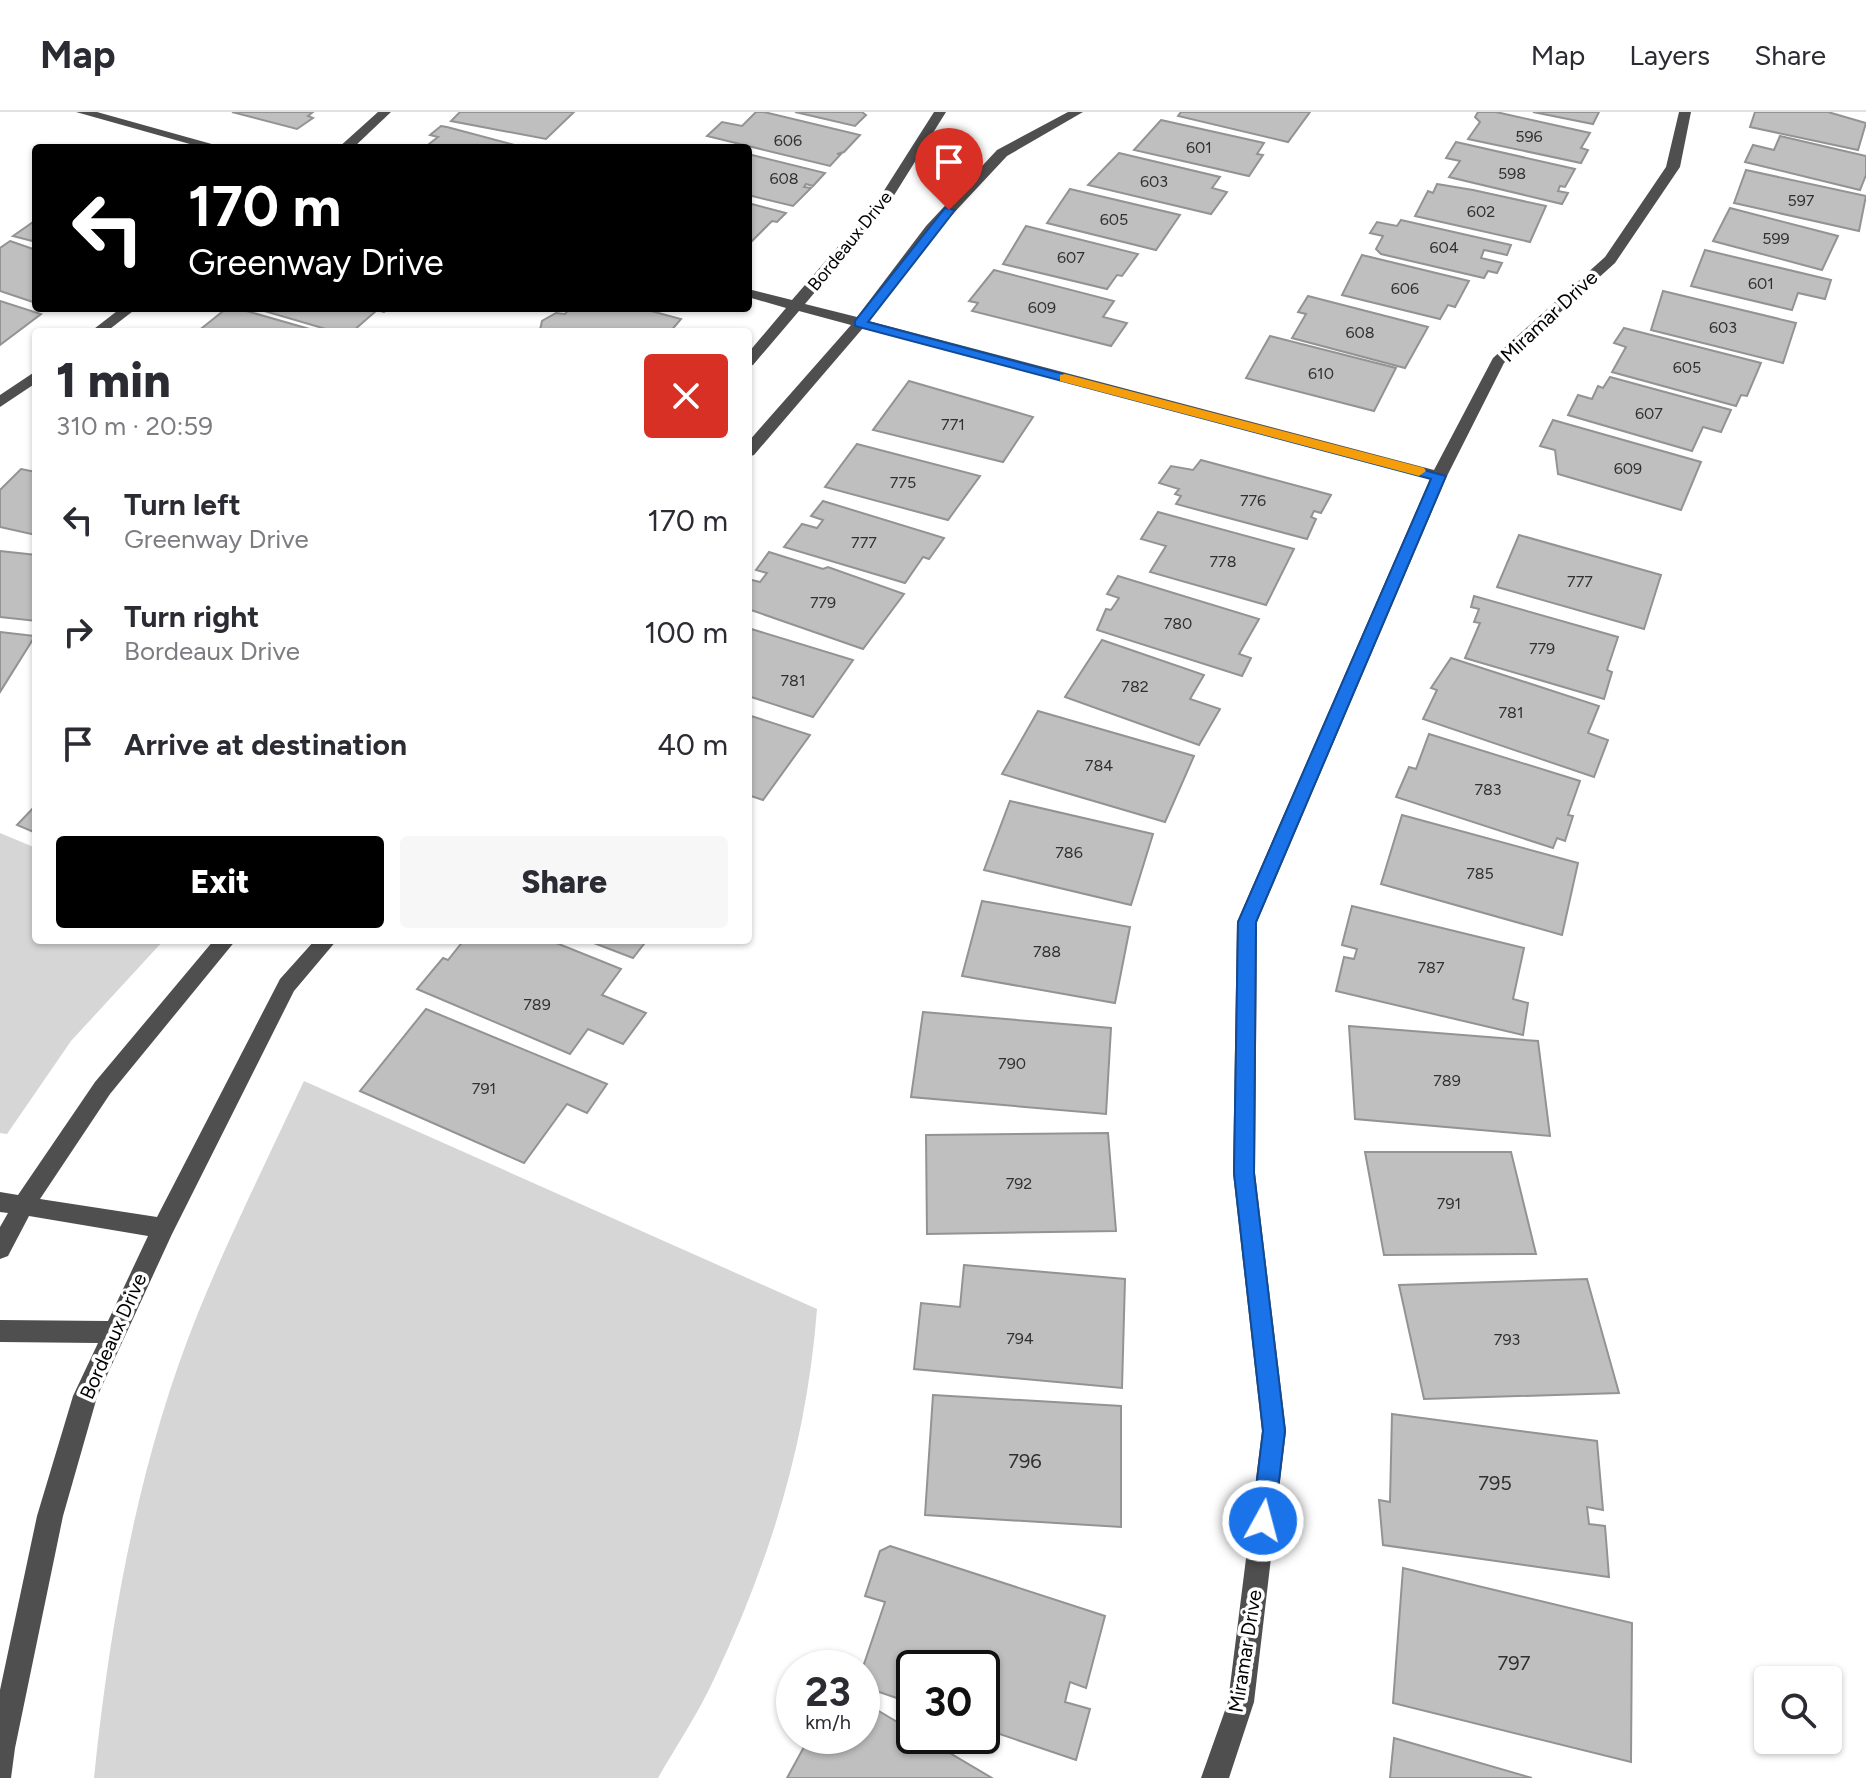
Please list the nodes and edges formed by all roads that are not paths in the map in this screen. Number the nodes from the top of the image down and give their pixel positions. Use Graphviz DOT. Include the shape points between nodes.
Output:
graph roads {
  1 [pos="82,112"];
  2 [pos="385,112"];
  3 [pos="940,112"];
  4 [pos="1077,112"];
  5 [pos="1685,112"];
  6 [pos="204,144"];
  7 [pos="349,144"];
  8 [pos="752,294"];
  9 [pos="797,307"];
  10 [pos="124,312"];
  11 [pos="859,324"];
  12 [pos="102,328"];
  13 [pos="752,358"];
  14 [pos="32,379"];
  15 [pos="0,402"];
  16 [pos="752,447"];
  17 [pos="1439,476"];
  18 [pos="223,944"];
  19 [pos="323,944"];
  20 [pos="11,1204"];
  21 [pos="163,1228"];
  22 [pos="0,1249"];
  23 [pos="0,1331"];
  24 [pos="113,1332"];
  25 [pos="0,1772"];
  26 [pos="1215,1778"];
  1 -- 6 [label="street"];
  2 -- 7 [label="street"];
  3 -- 9 [label="street, Bordeaux Drive" via="883,202"];
  4 -- 11 [label="street" via="1002,153 931,229"];
  5 -- 17 [label="street, Miramar Drive" via="1673,167 1610,260 1498,361"];
  8 -- 9 [label="street"];
  9 -- 11 [label="street"];
  9 -- 13 [label="street, Bordeaux Drive"];
  10 -- 12 [label="street"];
  11 -- 16 [label="street"];
  11 -- 17 [label="street"];
  14 -- 15 [label="street"];
  17 -- 26 [label="street, Miramar Drive" via="1247,922 1244,1173 1274,1431 1241,1702"];
  18 -- 20 [label="street"];
  19 -- 21 [label="street, Bordeaux Drive" via="287,985"];
  20 -- 21 [label="street"];
  20 -- 22 [label="street"];
  21 -- 24 [label="street, Bordeaux Drive"];
  23 -- 24 [label="street"];
  24 -- 25 [label="street, Bordeaux Drive" via="78,1417 50,1516"];
}
